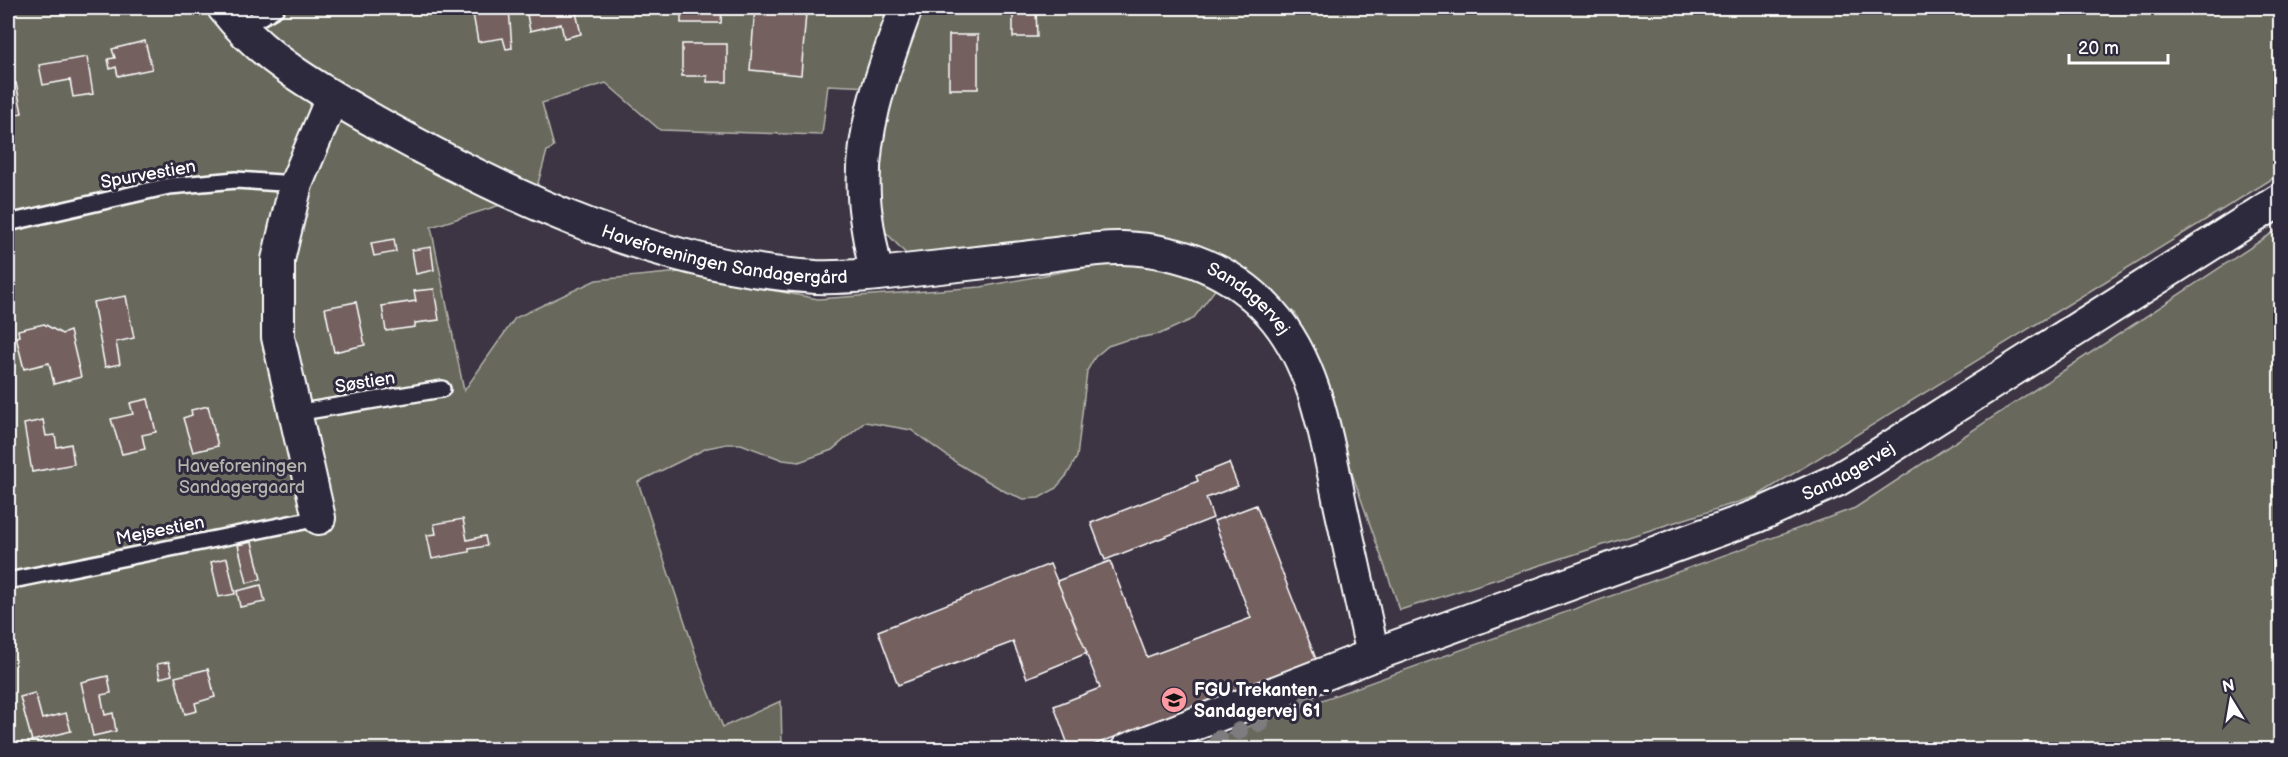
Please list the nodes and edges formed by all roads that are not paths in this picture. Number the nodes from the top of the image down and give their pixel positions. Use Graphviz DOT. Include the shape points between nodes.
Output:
graph roads {
  1 [pos="276,8"];
  2 [pos="906,8"];
  3 [pos="232,18"];
  4 [pos="332,98"];
  5 [pos="296,184"];
  6 [pos="2280,200"];
  7 [pos="8,222"];
  8 [pos="876,274"];
  9 [pos="442,389"];
  10 [pos="295,413"];
  11 [pos="319,518"];
  12 [pos="8,581"];
  13 [pos="1373,655"];
  14 [pos="1127,750"];
  1 -- 3 [label="lane"];
  2 -- 8 [label="street, Haveforeningen Sandagergård" via="867,129 864,198"];
  3 -- 4 [label="street, Haveforeningen Sandagergård" via="269,55"];
  4 -- 5 [label="street"];
  4 -- 8 [label="street, Haveforeningen Sandagergård" via="456,166 551,210 661,250 754,270 819,277"];
  5 -- 7 [label="lane, Spurvestien" via="236,180 169,186"];
  5 -- 10 [label="street" via="278,260 278,338"];
  6 -- 13 [label="street, Sandagervej" via="1837,480 1746,520"];
  8 -- 13 [label="street, Sandagervej" via="1121,248 1168,253 1201,262 1254,295 1289,337 1313,391"];
  9 -- 10 [label="lane, Søstien"];
  10 -- 11 [label="street"];
  11 -- 12 [label="lane, Mejsestien"];
  13 -- 14 [label="street, Sandagervej"];
}
